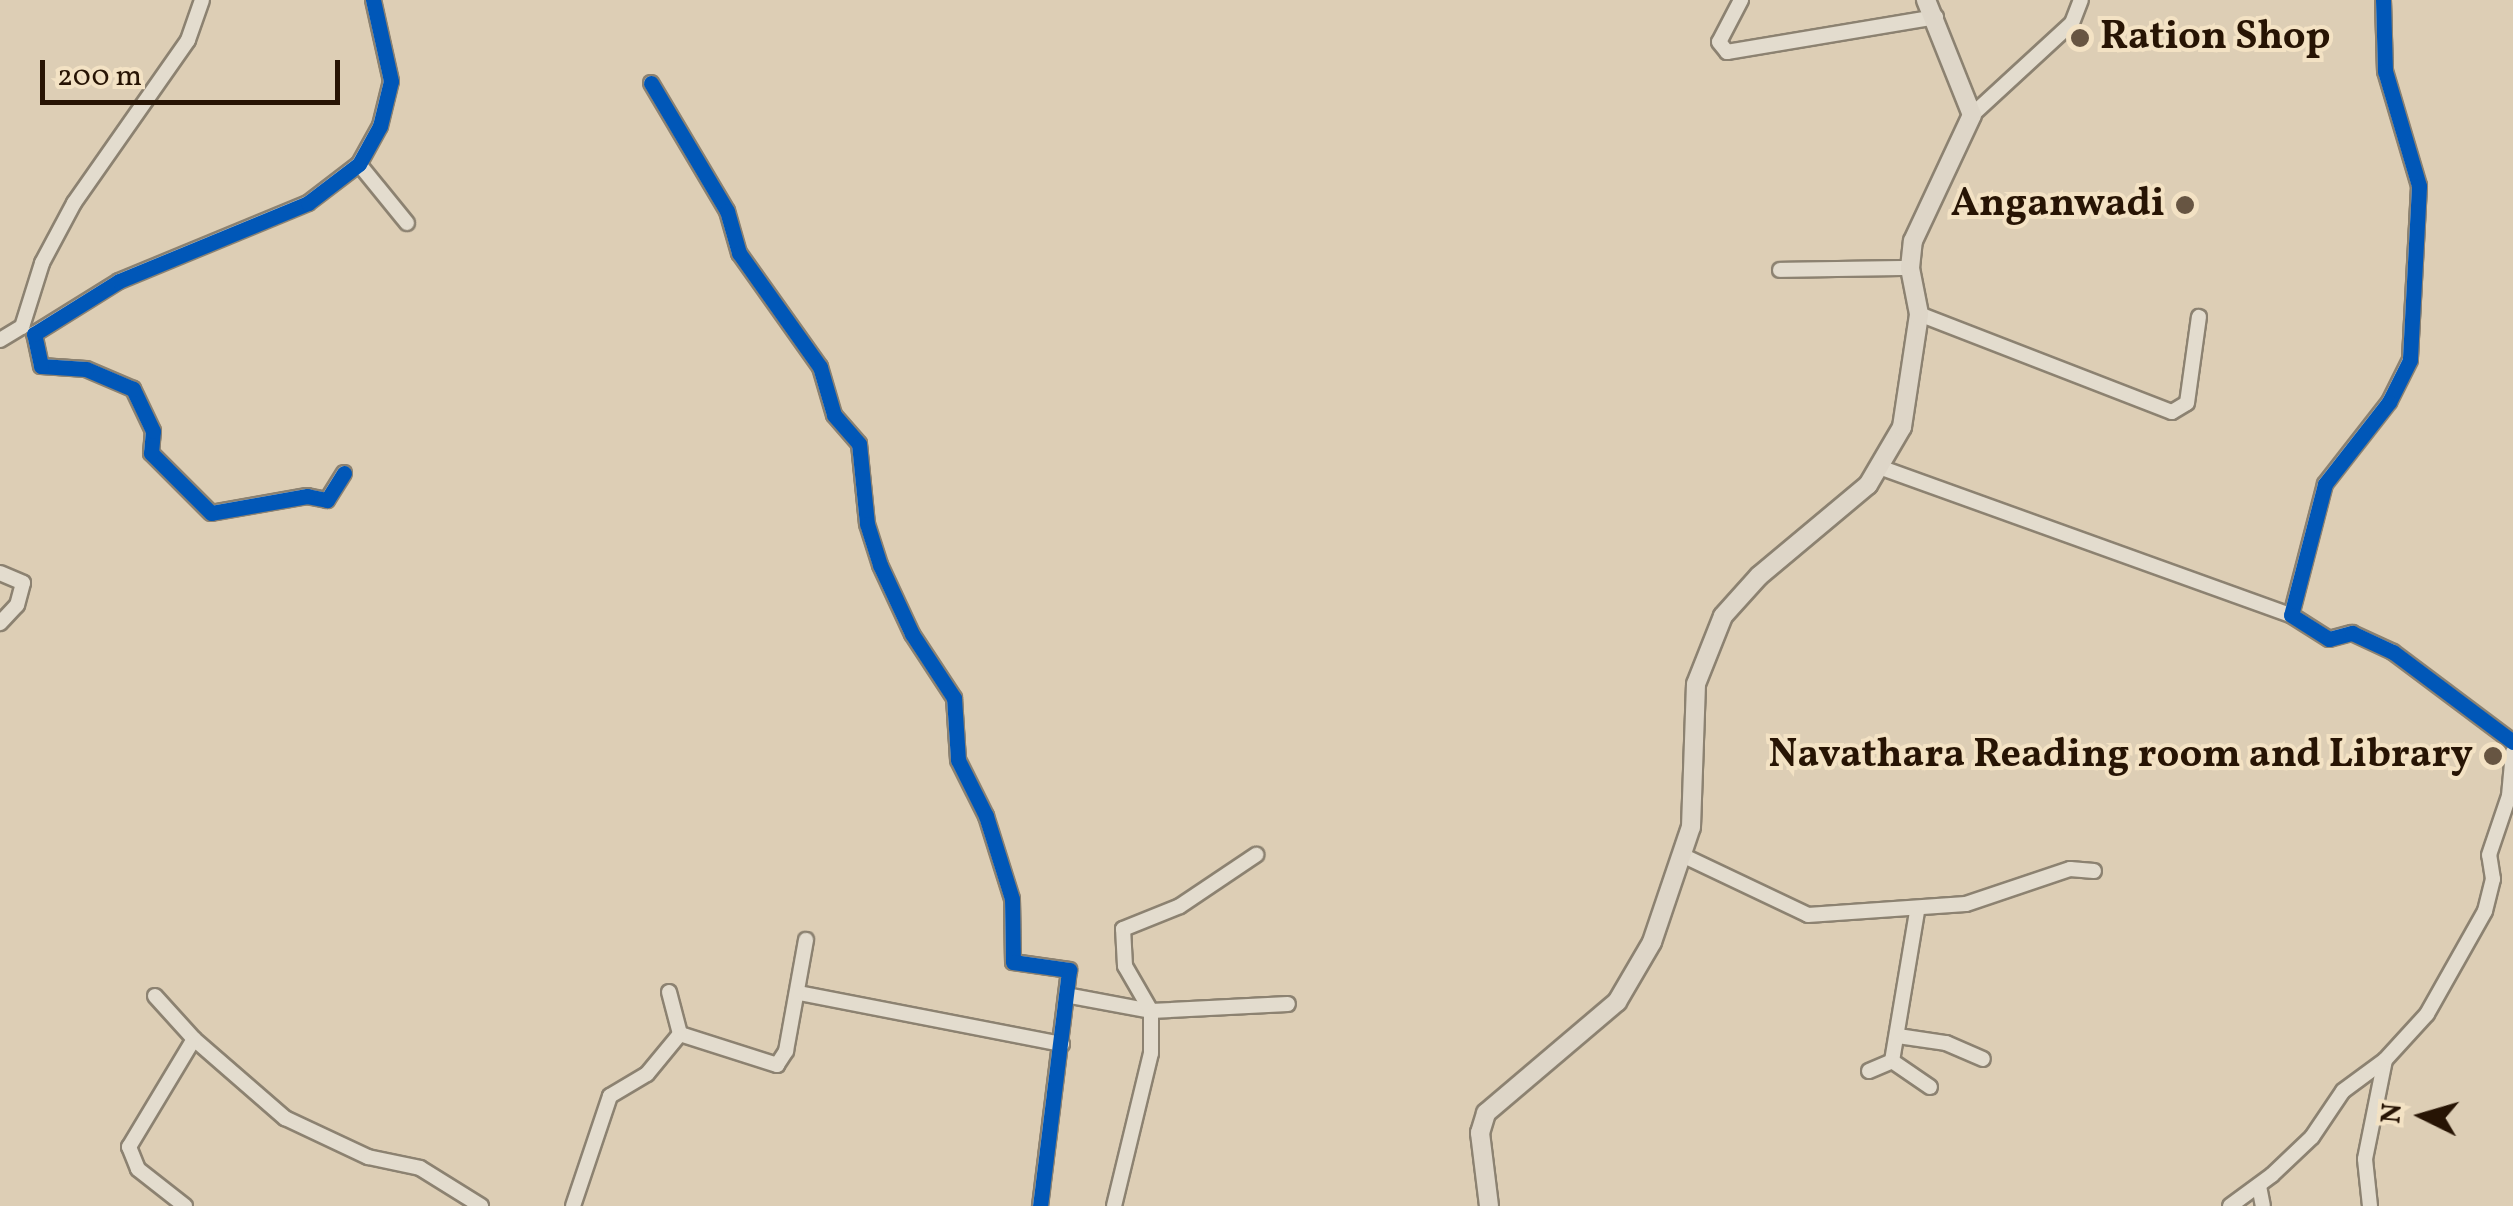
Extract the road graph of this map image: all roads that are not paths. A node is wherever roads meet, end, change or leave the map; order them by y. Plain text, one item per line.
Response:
1 (202, 0) edge
2 (372, 0) edge
3 (1741, 0) edge
4 (1926, 0) edge
5 (2081, 0) edge
6 (2383, 0) edge
7 (1936, 17) junction
8 (651, 83) dead end
9 (1972, 115) junction
10 (359, 164) junction
11 (407, 224) dead end
12 (1910, 268) junction
13 (1780, 270) dead end
14 (1919, 314) junction
15 (2200, 317) dead end
16 (28, 331) junction
17 (0, 340) edge
18 (1882, 468) junction
19 (344, 473) dead end
20 (0, 573) edge
21 (2291, 615) junction
22 (0, 623) edge
23 (2513, 742) edge
24 (2513, 752) edge
25 (1256, 855) dead end
26 (1684, 856) junction
27 (2094, 871) dead end
28 (1918, 911) junction
29 (806, 940) dead end
30 (669, 992) dead end
31 (799, 993) junction
32 (155, 996) dead end
33 (1071, 996) junction
34 (1288, 1004) dead end
35 (1151, 1011) junction
36 (680, 1034) junction
37 (1898, 1036) junction
38 (194, 1039) junction
39 (1062, 1044) junction
40 (1983, 1059) dead end
41 (2384, 1060) junction
42 (1892, 1061) junction
43 (1869, 1071) dead end
44 (1930, 1087) dead end
45 (2259, 1186) junction
46 (185, 1206) edge
47 (482, 1206) edge
48 (573, 1206) edge
49 (1040, 1206) edge
50 (1114, 1206) edge
51 (1489, 1206) edge
52 (2230, 1206) edge
53 (2264, 1206) edge
54 (2370, 1206) edge

1 - 16 street
2 - 10 street
3 - 7 street
4 - 7 main road
5 - 9 street
6 - 21 street
7 - 9 main road
8 - 33 street
9 - 12 main road
10 - 11 street
10 - 16 street
12 - 13 street
12 - 14 main road
14 - 15 street
14 - 18 main road
16 - 17 street
16 - 19 street
18 - 21 street
18 - 26 main road
20 - 22 street
21 - 23 street
24 - 41 street
25 - 35 street
26 - 28 street
26 - 51 main road
27 - 28 street
28 - 37 street
29 - 31 street
30 - 36 street
31 - 36 street
31 - 39 street
32 - 38 street
33 - 35 street
33 - 39 street
34 - 35 street
35 - 50 street
36 - 48 street
37 - 40 street
37 - 42 street
38 - 46 street
38 - 47 street
39 - 49 street
41 - 45 street
41 - 54 street
42 - 43 street
42 - 44 street
45 - 52 street
45 - 53 street

